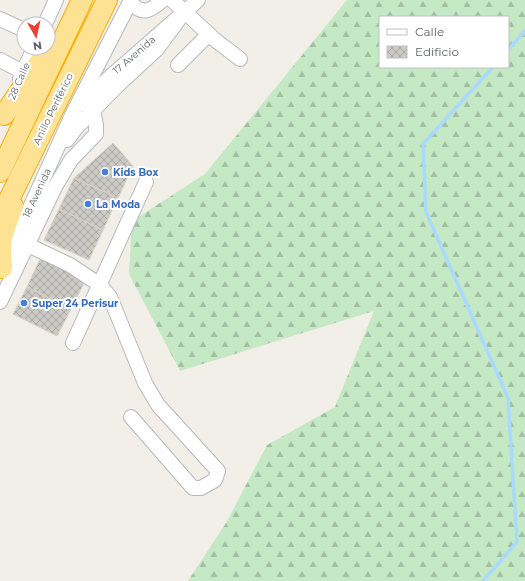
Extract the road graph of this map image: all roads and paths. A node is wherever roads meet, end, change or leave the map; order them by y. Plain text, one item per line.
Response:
1 (56, 0) edge
2 (82, 0) edge
3 (107, 0) edge
4 (163, 0) edge
5 (172, 0) edge
6 (198, 0) edge
7 (130, 1) edge
8 (185, 11) junction
9 (49, 16) edge
10 (0, 19) edge
11 (16, 26) edge
12 (209, 34) junction
13 (30, 56) edge
14 (240, 59) dead end
15 (0, 60) edge
16 (178, 65) dead end
17 (23, 72) junction
18 (93, 110) junction
19 (73, 113) junction
20 (2, 119) edge
21 (50, 163) junction
22 (0, 172) edge
23 (146, 182) dead end
24 (17, 183) junction
25 (0, 218) edge
26 (16, 237) junction
27 (28, 245) junction
28 (1, 270) edge
29 (100, 285) junction
30 (0, 302) edge
31 (73, 343) dead end
32 (131, 417) dead end

1 - 9 street
2 - 20 highway
2 - 22 highway, Anillo Periférico
3 - 24 highway, Anillo Periférico
4 - 7 street
5 - 8 street
6 - 8 street, 17 Avenida
7 - 19 street, Anillo Periférico
8 - 12 street
8 - 18 street
8 - 19 street, 17 Avenida
10 - 11 street
12 - 14 street
12 - 16 street
13 - 17 street, 28 Calle
15 - 17 street
17 - 20 street, 28 Calle
18 - 21 street
18 - 27 street
19 - 21 street, 18 Avenida
21 - 26 street, 18 Avenida
23 - 29 street
24 - 25 highway, Anillo Periférico
24 - 28 highway
26 - 27 street
26 - 28 street, 18 Avenida
27 - 29 street
27 - 30 street
29 - 31 street
29 - 32 street

